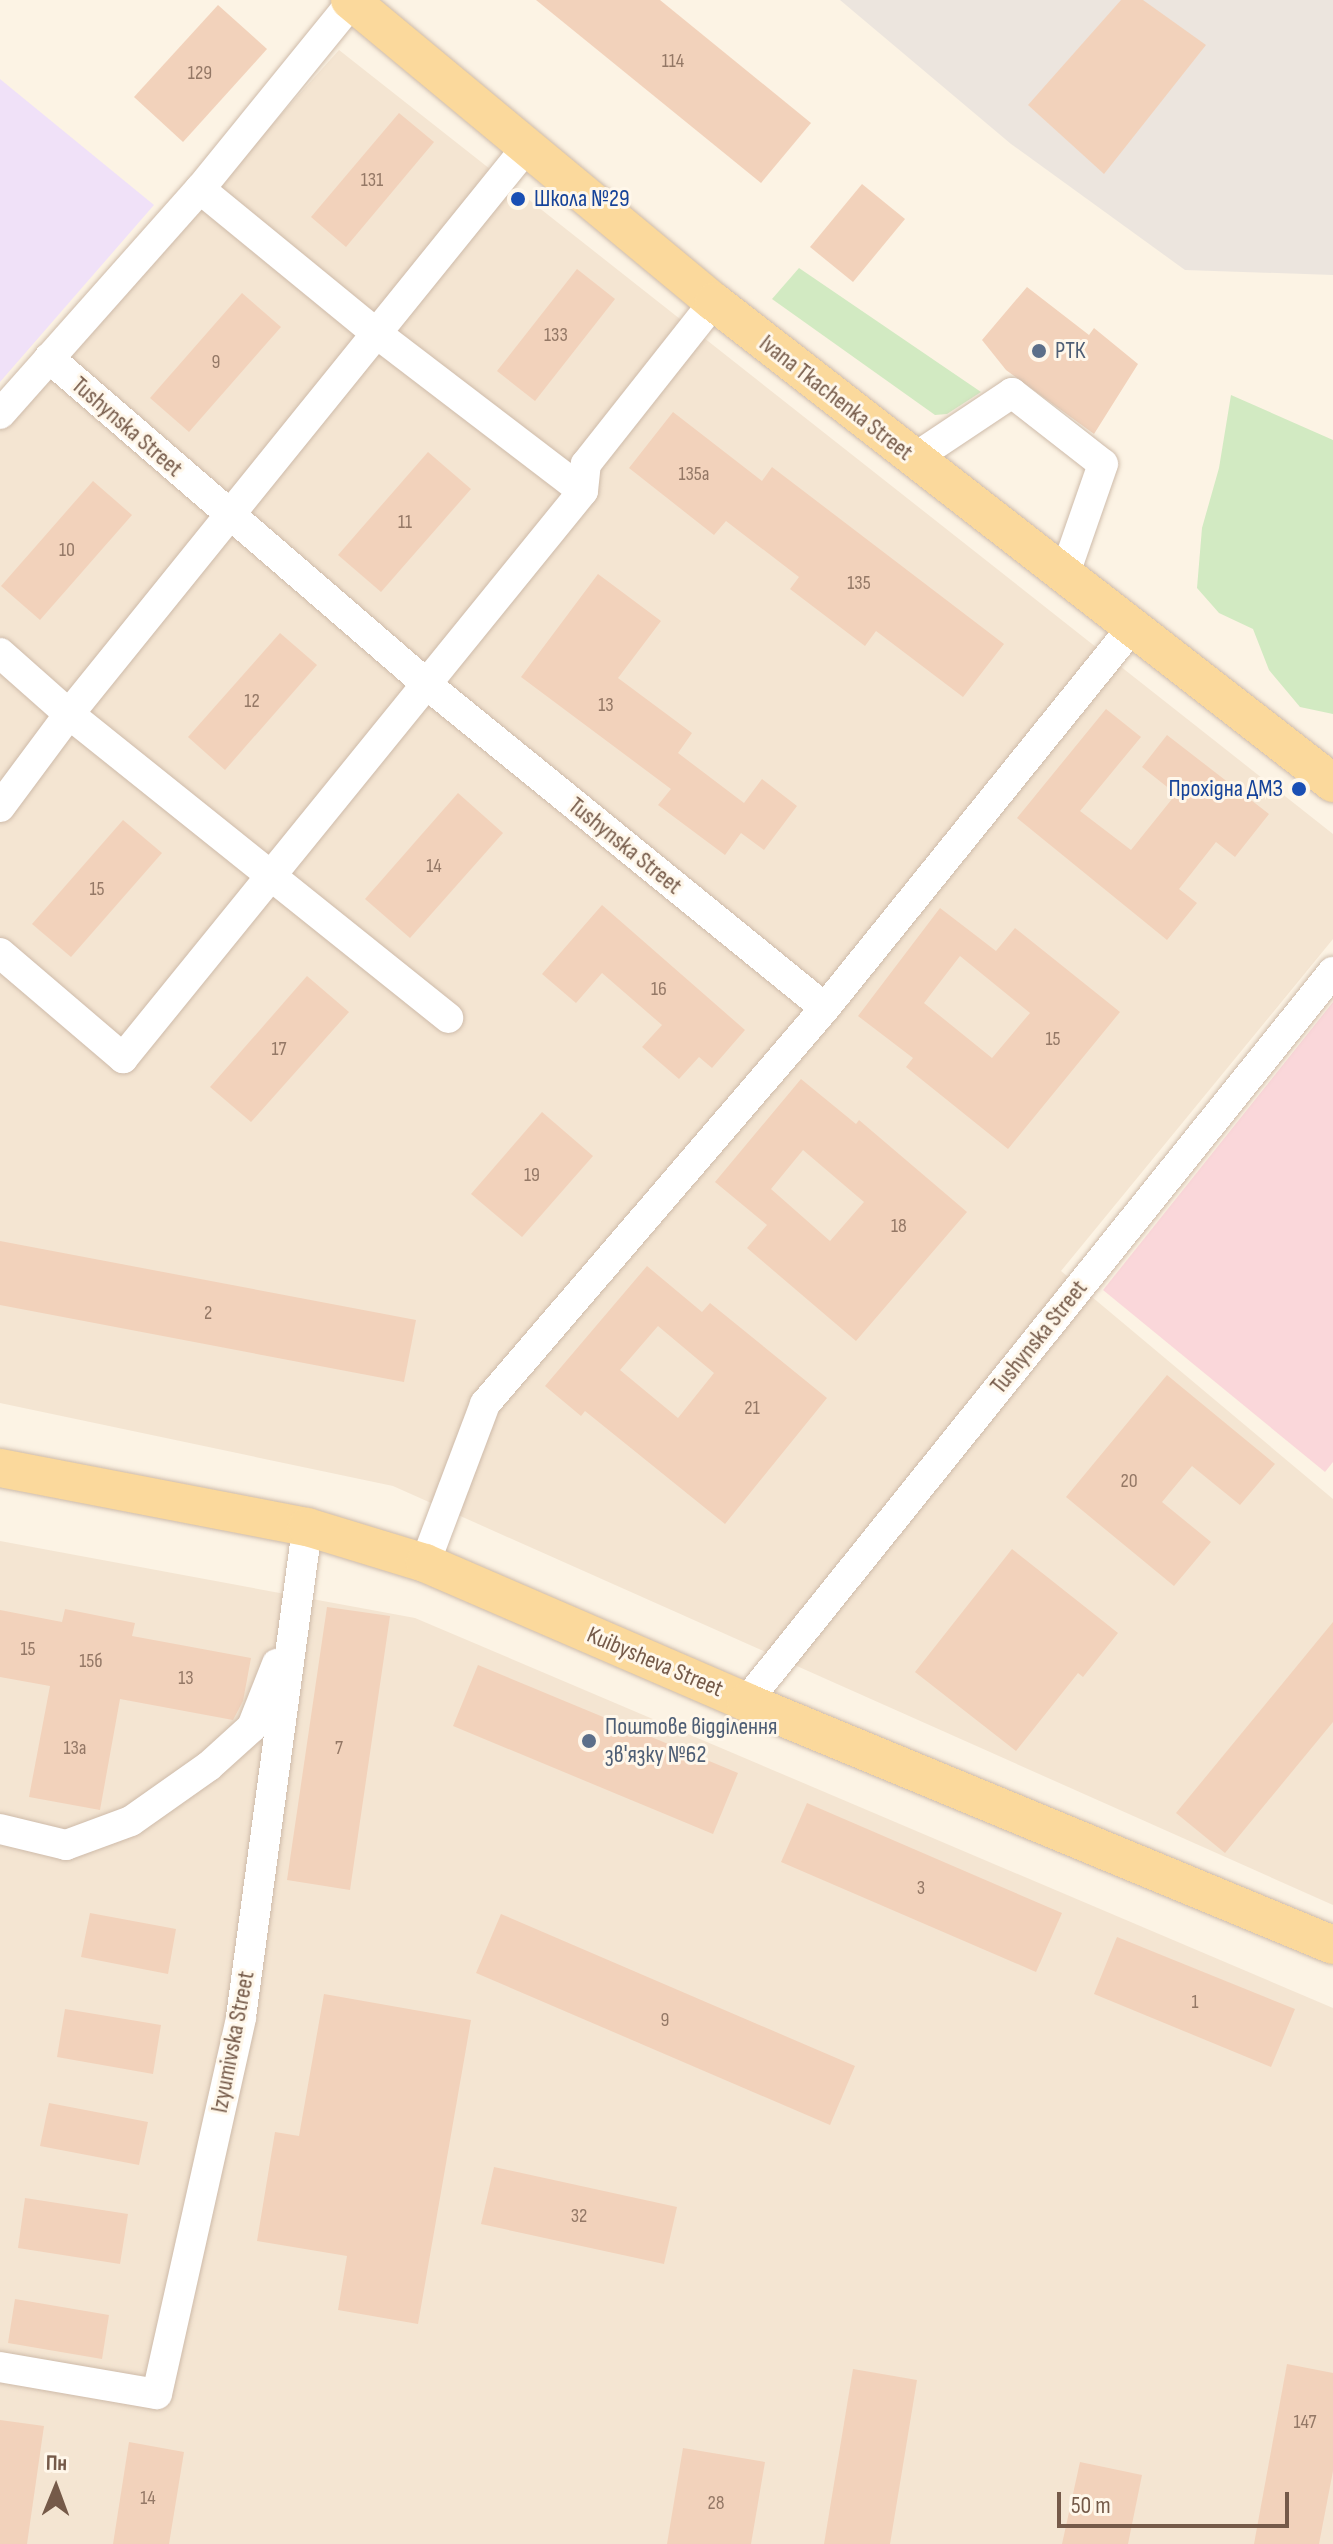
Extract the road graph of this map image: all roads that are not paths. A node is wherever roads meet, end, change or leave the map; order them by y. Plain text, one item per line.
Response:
1 (351, 1) edge
2 (526, 148) junction
3 (200, 189) junction
4 (714, 302) junction
5 (376, 333) junction
6 (49, 358) junction
7 (0, 414) edge
8 (913, 459) junction
9 (583, 491) junction
10 (228, 516) junction
11 (1065, 573) junction
12 (1133, 626) junction
13 (0, 653) edge
14 (425, 683) junction
15 (69, 714) junction
16 (1333, 783) edge
17 (0, 807) edge
18 (269, 875) junction
19 (0, 953) edge
20 (1333, 972) edge
21 (825, 1008) junction
22 (448, 1018) dead end
23 (0, 1468) edge
24 (307, 1527) junction
25 (425, 1563) junction
26 (294, 1623) junction
27 (746, 1702) junction
28 (0, 1829) edge
29 (1333, 1945) edge
30 (0, 2367) edge

1 - 2 main road, Ivana Tkachenka Street
1 - 3 street, Tushynska Street
2 - 4 main road, Ivana Tkachenka Street
2 - 5 street
3 - 5 street
3 - 6 street, Tushynska Street
4 - 8 main road, Ivana Tkachenka Street
4 - 9 street
5 - 9 street
5 - 10 street
6 - 7 street, Tushynska Street
6 - 10 street, Tushynska Street
8 - 11 main road, Ivana Tkachenka Street
8 - 11 street
9 - 14 street
10 - 14 street, Tushynska Street
10 - 15 street
11 - 12 main road, Ivana Tkachenka Street
12 - 16 main road, Ivana Tkachenka Street
12 - 21 street
13 - 15 street
14 - 18 street
14 - 21 street, Tushynska Street
15 - 17 street
15 - 18 street
18 - 19 street
18 - 22 street
20 - 27 street, Tushynska Street
21 - 25 street
23 - 24 main road, Kuibysheva Street
24 - 25 main road, Kuibysheva Street
24 - 26 street, Izyumivska Street
25 - 27 main road, Kuibysheva Street
26 - 28 street
26 - 30 street, Izyumivska Street
27 - 29 main road, Kuibysheva Street

